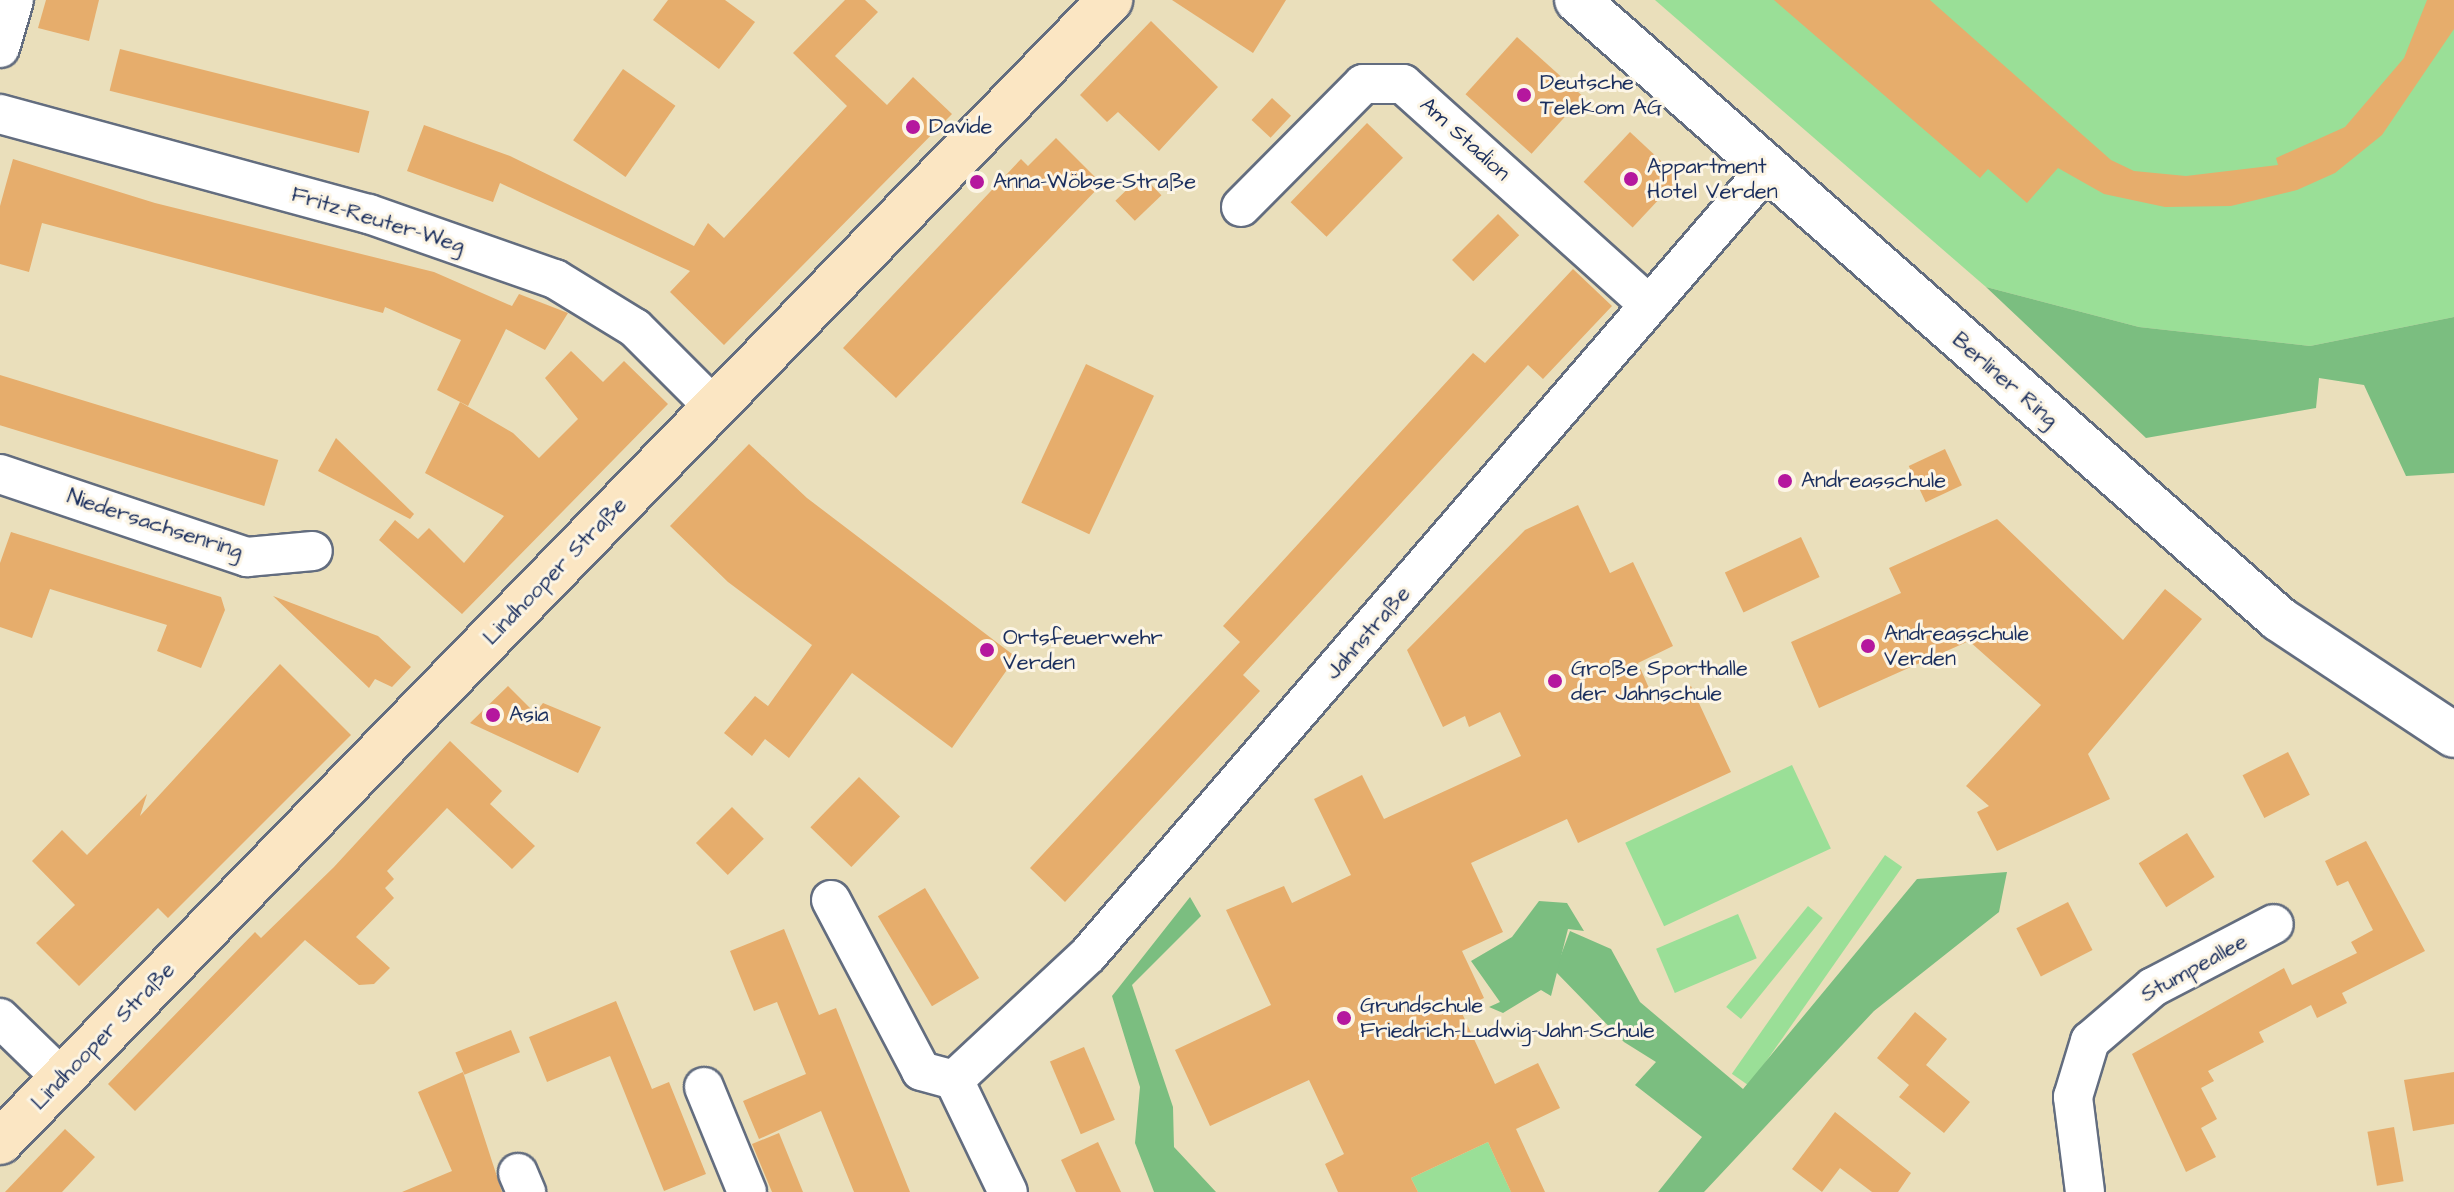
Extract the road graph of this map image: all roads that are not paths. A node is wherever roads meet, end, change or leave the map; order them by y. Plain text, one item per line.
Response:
1 (14, 0) edge
2 (1110, 0) edge
3 (1577, 0) edge
4 (0, 48) edge
5 (0, 114) edge
6 (1766, 170) junction
7 (1241, 207) dead end
8 (1649, 305) junction
9 (714, 407) junction
10 (0, 474) edge
11 (313, 551) dead end
12 (2454, 735) edge
13 (831, 900) dead end
14 (2274, 924) dead end
15 (0, 1018) edge
16 (62, 1078) junction
17 (954, 1080) junction
18 (704, 1087) dead end
19 (0, 1142) edge
20 (2083, 1191) edge
21 (747, 1192) edge
22 (1008, 1192) edge

1 - 4 street
2 - 9 main road, Lindhooper Straße
3 - 6 street, Berliner Ring
5 - 9 street, Fritz-Reuter-Weg
6 - 8 street, Jahnstraße
6 - 12 street, Berliner Ring
7 - 8 street, Am Stadion
8 - 17 street, Jahnstraße
9 - 16 main road, Lindhooper Straße
10 - 11 street, Niedersachsenring
13 - 17 street
14 - 20 street, Stumpeallee
15 - 16 street
16 - 19 main road, Lindhooper Straße
17 - 22 street
18 - 21 street

